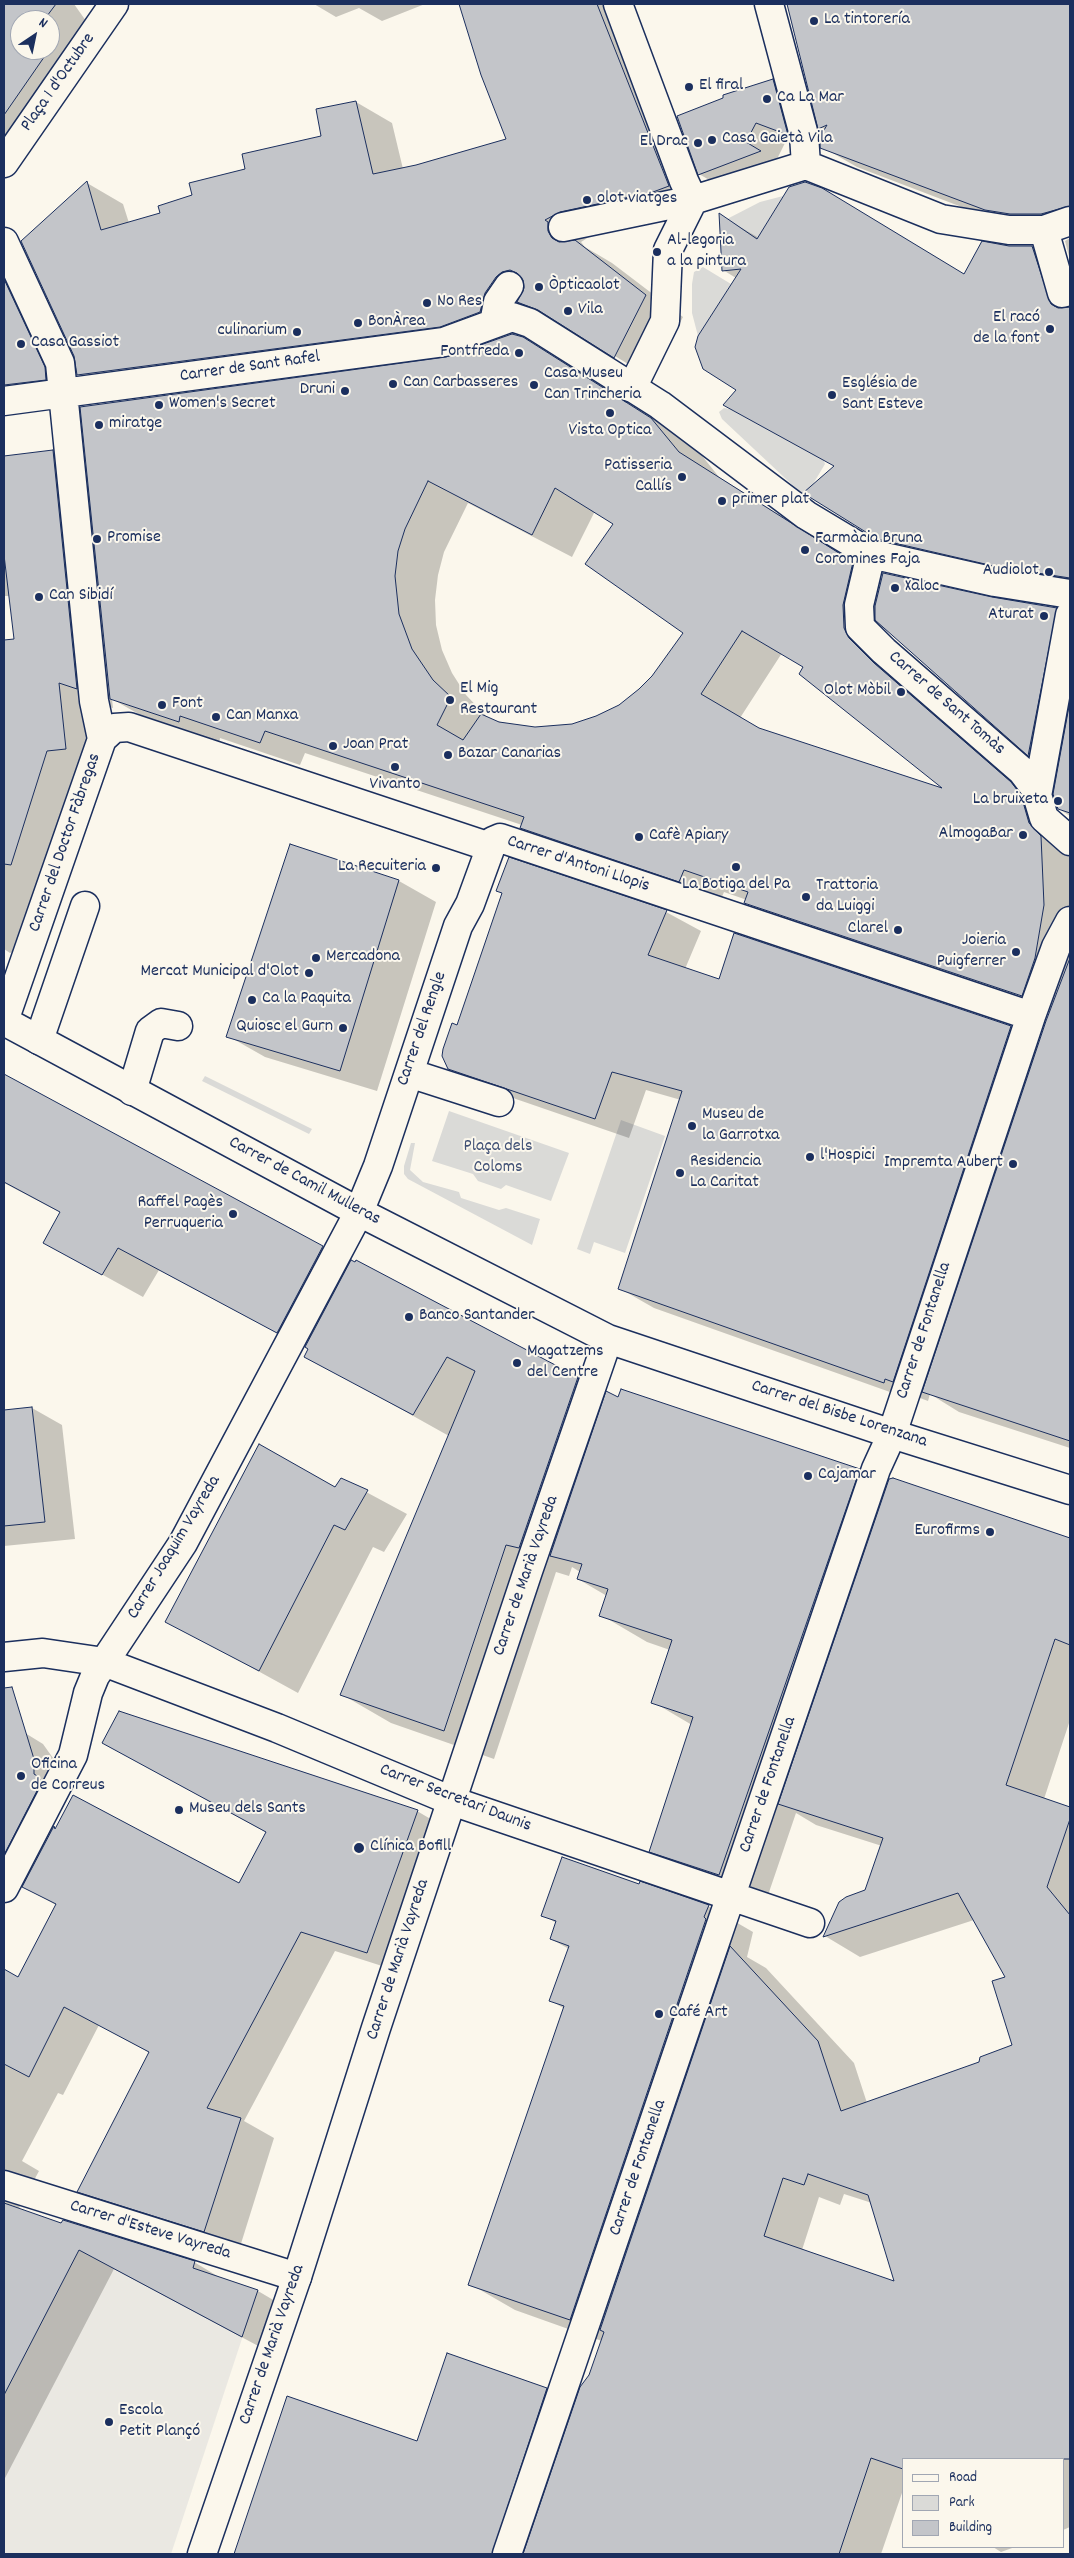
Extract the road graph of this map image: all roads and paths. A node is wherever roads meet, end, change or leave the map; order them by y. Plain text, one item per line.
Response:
1 (114, 4) edge
2 (618, 4) edge
3 (769, 4) edge
4 (4, 162) edge
5 (806, 165) junction
6 (693, 200) junction
7 (1057, 226) edge
8 (563, 227) dead end
9 (4, 242) edge
10 (509, 286) dead end
11 (1070, 291) edge
12 (494, 323) junction
13 (632, 388) junction
14 (64, 394) junction
15 (4, 401) edge
16 (871, 554) junction
17 (1070, 594) edge
18 (1070, 615) edge
19 (102, 739) junction
20 (1037, 796) junction
21 (1070, 840) edge
22 (490, 847) junction
23 (85, 906) dead end
24 (1070, 921) edge
25 (1035, 1005) junction
26 (4, 1021) edge
27 (178, 1026) dead end
28 (39, 1040) junction
29 (408, 1073) junction
30 (132, 1091) junction
31 (499, 1102) dead end
32 (359, 1212) junction
33 (608, 1338) junction
34 (892, 1434) junction
35 (1070, 1490) edge
36 (4, 1656) edge
37 (104, 1662) junction
38 (452, 1801) junction
39 (4, 1888) edge
40 (731, 1895) junction
41 (810, 1923) dead end
42 (4, 2185) edge
43 (297, 2277) junction
44 (202, 2554) edge
45 (508, 2554) edge

1 - 4 street, Plaça 1 d'Octubre
2 - 6 street
3 - 5 street
5 - 6 street
5 - 7 street
6 - 8 street
6 - 13 street
7 - 11 street
9 - 14 street, Carrer del Doctor Fàbregas
10 - 12 street
12 - 13 street, Carrer de Sant Rafel
12 - 14 street, Carrer de Sant Rafel
13 - 16 street, Carrer de Sant Rafel
14 - 15 street, Carrer de Sant Rafel
14 - 19 street, Carrer del Doctor Fàbregas
16 - 17 street, Carrer de Sant Rafel
16 - 20 street, Carrer de Sant Tomàs
18 - 20 street
19 - 22 street, Carrer d'Antoni Llopis
19 - 26 street, Carrer del Doctor Fàbregas
20 - 21 street, Carrer de Sant Tomàs
22 - 25 street, Carrer d'Antoni Llopis
22 - 29 street, Carrer del Rengle
23 - 28 street
24 - 25 street, Carrer de Fontanella
25 - 34 street, Carrer de Fontanella
26 - 28 street, Carrer de Camil Mulleras
27 - 30 street
28 - 30 street, Carrer de Camil Mulleras
29 - 31 street
29 - 32 street, Carrer del Rengle
30 - 32 street, Carrer de Camil Mulleras
32 - 33 street, Carrer de Camil Mulleras
32 - 37 street, Carrer Joaquim Vayreda
33 - 34 street, Carrer del Bisbe Lorenzana
33 - 38 street, Carrer de Marià Vayreda
34 - 35 street, Carrer del Bisbe Lorenzana
34 - 40 street, Carrer de Fontanella
36 - 37 street, Carrer Secretari Daunis
37 - 38 street, Carrer Secretari Daunis
37 - 39 street, Carrer Joaquim Vayreda
38 - 40 street, Carrer Secretari Daunis
38 - 43 street, Carrer de Marià Vayreda
40 - 41 street, Carrer Secretari Daunis
40 - 45 street, Carrer de Fontanella
42 - 43 street, Carrer d'Esteve Vayreda
43 - 44 street, Carrer de Marià Vayreda

